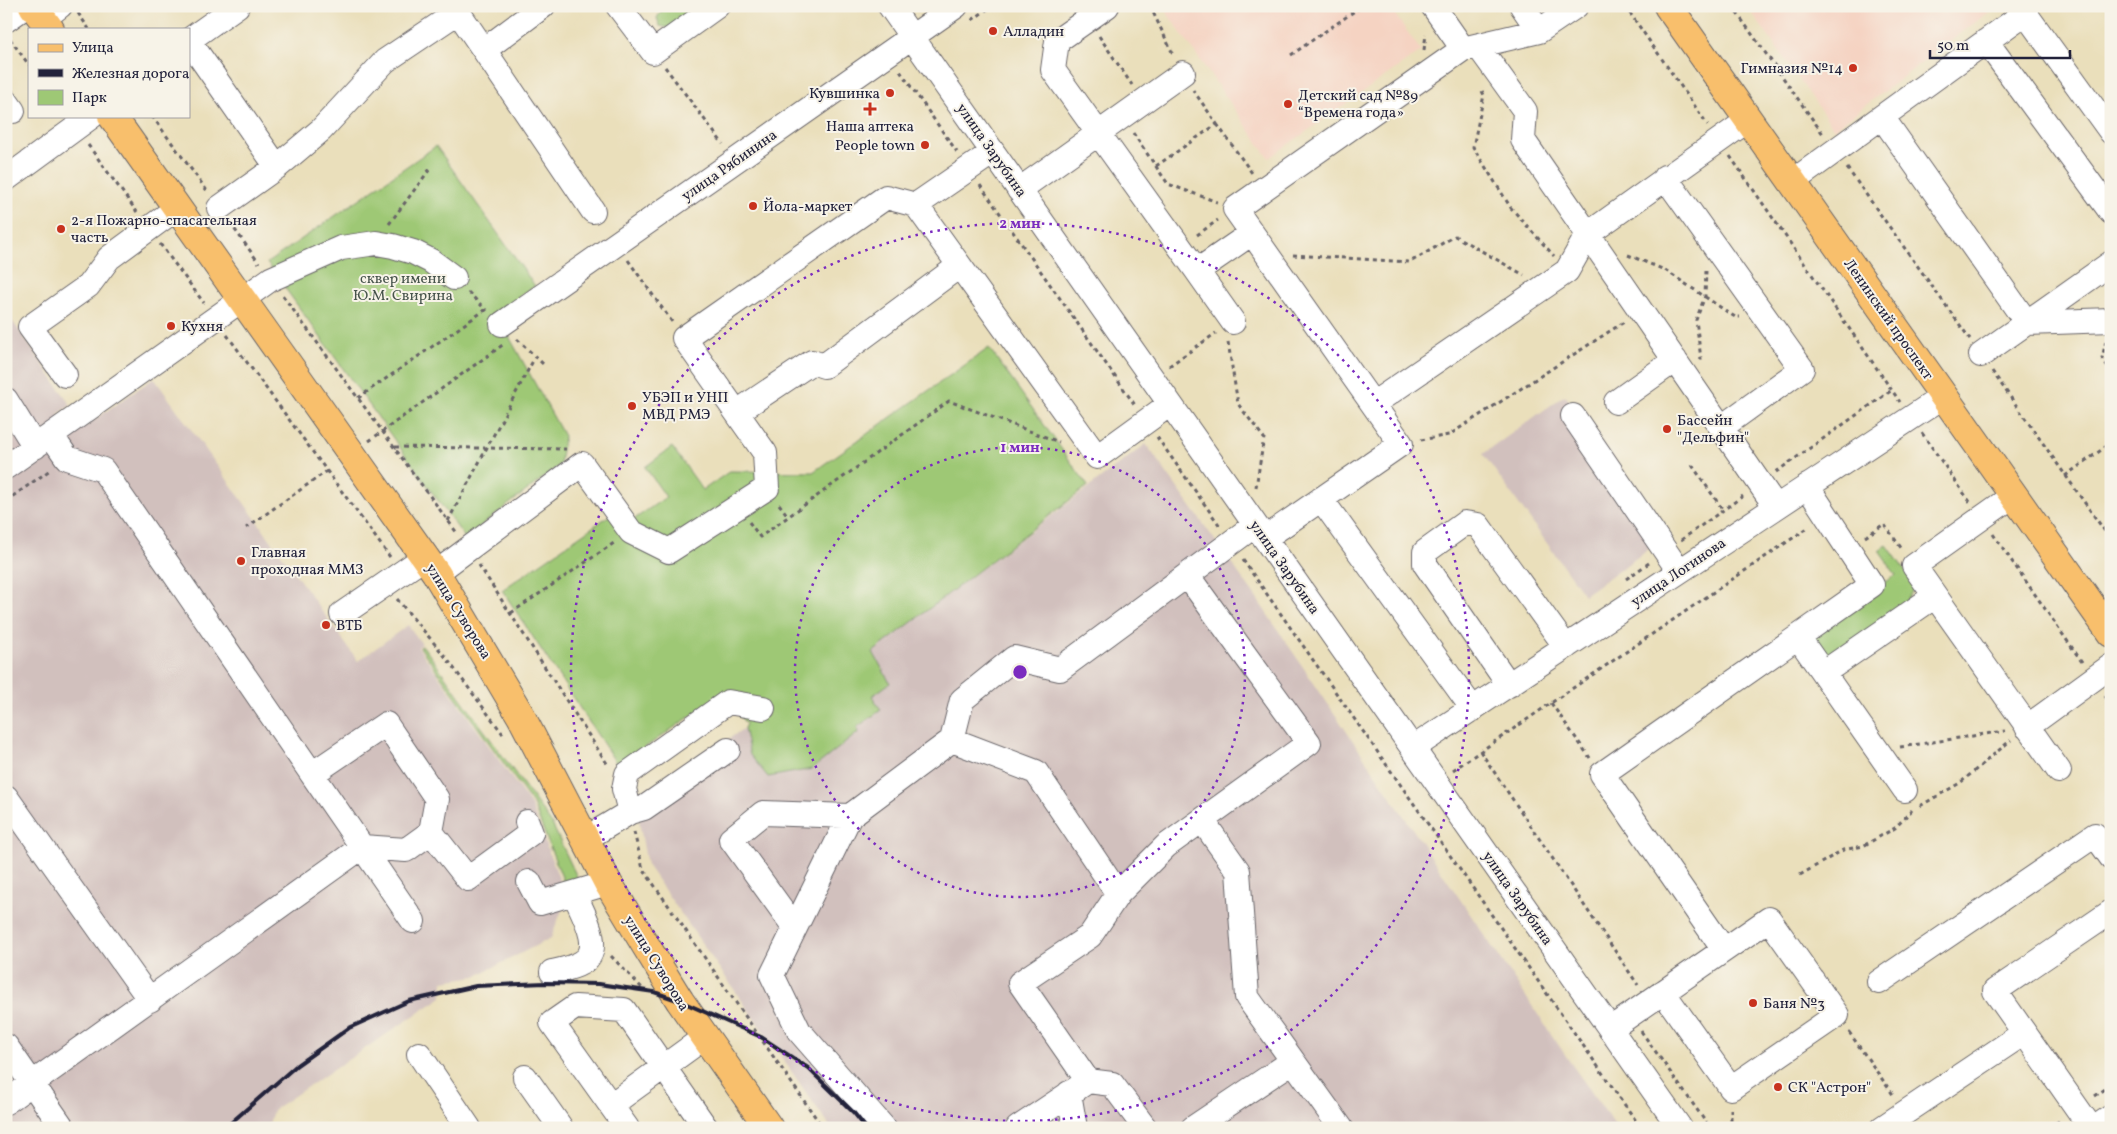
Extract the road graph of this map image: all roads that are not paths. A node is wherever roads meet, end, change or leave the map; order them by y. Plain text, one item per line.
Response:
1 (237, 6) edge
2 (543, 6) edge
3 (618, 6) edge
4 (717, 6) edge
5 (890, 6) edge
6 (956, 6) edge
7 (1107, 6) edge
8 (1522, 6) edge
9 (1576, 6) edge
10 (1668, 6) edge
11 (456, 9) edge
12 (42, 13) edge
13 (1430, 15) edge
14 (6, 20) edge
15 (1540, 32) junction
16 (912, 37) junction
17 (190, 39) edge
18 (190, 41) edge
19 (1986, 42) junction
20 (1471, 47) junction
21 (484, 50) junction
22 (1183, 74) road end
23 (1882, 117) junction
24 (113, 118) edge
25 (1748, 120) junction
26 (84, 122) edge
27 (2111, 132) edge
28 (1098, 134) junction
29 (993, 152) junction
30 (278, 167) junction
31 (1666, 177) junction
32 (6, 179) edge
33 (1792, 182) junction
34 (1020, 190) junction
35 (916, 205) junction
36 (177, 208) junction
37 (219, 208) road end
38 (593, 211) dead end
39 (2111, 212) edge
40 (1252, 233) junction
41 (1588, 234) junction
42 (2111, 263) edge
43 (958, 266) junction
44 (1197, 271) junction
45 (454, 278) dead end
46 (243, 300) junction
47 (2110, 321) edge
48 (1233, 322) road end
49 (2027, 323) junction
50 (498, 325) road end
51 (1981, 356) road end
52 (1679, 367) junction
53 (65, 375) dead end
54 (1944, 396) junction
55 (6, 400) edge
56 (1616, 402) dead end
57 (1170, 404) junction
58 (1373, 404) junction
59 (737, 412) junction
60 (1573, 416) dead end
61 (1722, 428) junction
62 (43, 441) junction
63 (6, 467) edge
64 (1807, 486) junction
65 (2014, 495) junction
66 (1321, 499) junction
67 (1776, 507) junction
68 (1260, 532) junction
69 (431, 565) junction
70 (1680, 571) junction
71 (1187, 575) junction
72 (1935, 596) junction
73 (342, 614) dead end
74 (2111, 632) edge
75 (1798, 637) junction
76 (1566, 647) junction
77 (2102, 672) edge
78 (1823, 673) junction
79 (1510, 684) junction
80 (763, 708) dead end
81 (1472, 709) junction
82 (2028, 727) junction
83 (952, 740) junction
84 (1413, 748) junction
85 (728, 750) dead end
86 (2058, 771) dead end
87 (312, 774) junction
88 (1905, 790) dead end
89 (6, 797) edge
90 (630, 812) junction
91 (850, 816) junction
92 (1202, 820) junction
93 (527, 822) dead end
94 (431, 832) junction
95 (586, 839) junction
96 (362, 847) junction
97 (2111, 857) edge
98 (529, 882) dead end
99 (608, 883) junction
100 (574, 894) junction
101 (1118, 894) junction
102 (2111, 912) edge
103 (413, 921) dead end
104 (795, 928) junction
105 (1724, 950) junction
106 (1687, 962) dead end
107 (552, 972) dead end
108 (1879, 982) dead end
109 (1652, 991) junction
110 (150, 1000) junction
111 (1606, 1023) junction
112 (2024, 1033) junction
113 (705, 1037) junction
114 (6, 1046) edge
115 (420, 1054) dead end
116 (1293, 1061) junction
117 (664, 1067) junction
118 (525, 1077) dead end
119 (32, 1084) junction
120 (1078, 1087) junction
121 (6, 1102) edge
122 (610, 1105) junction
123 (2111, 1117) edge
124 (555, 1126) edge
125 (63, 1128) edge
126 (469, 1128) edge
127 (627, 1128) edge
128 (706, 1128) edge
129 (769, 1128) edge
130 (884, 1128) edge
131 (1018, 1128) edge
132 (1075, 1128) edge
133 (1145, 1128) edge
134 (1194, 1128) edge
135 (1341, 1128) edge
136 (1680, 1128) edge
137 (1882, 1128) edge
138 (2091, 1128) edge
139 (2095, 1128) edge

1 - 17 street
2 - 21 street
3 - 4 street
5 - 16 street, улица Зарубина
6 - 16 street, улица Рябинина
7 - 28 street
8 - 15 street
9 - 15 street
10 - 25 main road, Ленинский проспект
11 - 21 street
11 - 30 street
12 - 14 street
13 - 20 street
15 - 20 street
16 - 29 street, улица Зарубина
16 - 50 street, улица Рябинина
18 - 30 street
19 - 23 street
19 - 27 street
19 - 39 street
20 - 40 street
20 - 41 street
21 - 38 street
22 - 28 street
23 - 33 street
23 - 49 street
24 - 36 main road, улица Суворова
25 - 31 street
25 - 33 main road, Ленинский проспект
26 - 32 street
28 - 34 street
28 - 44 street
29 - 34 street, улица Зарубина
29 - 35 street
30 - 37 street
31 - 41 street
31 - 61 street
33 - 54 main road, Ленинский проспект
34 - 57 street, улица Зарубина
35 - 43 street
35 - 59 street
36 - 46 main road, улица Суворова
36 - 53 street
40 - 44 street
40 - 58 street
41 - 52 street
41 - 58 street
42 - 49 street
43 - 57 street
43 - 59 street
44 - 48 street
45 - 46 street
46 - 62 street
46 - 69 main road, улица Суворова
47 - 49 street
49 - 51 street
52 - 56 street
52 - 61 street
54 - 64 street, улица Логинова
54 - 65 main road, Ленинский проспект
55 - 62 street
57 - 68 street, улица Зарубина
58 - 66 street
59 - 69 street
60 - 70 street
61 - 67 street
62 - 63 street
62 - 87 street
64 - 67 street, улица Логинова
64 - 75 street
65 - 72 street
65 - 74 main road, Ленинский проспект
66 - 68 street
66 - 81 street
67 - 70 street, улица Логинова
68 - 71 street
68 - 84 street, улица Зарубина
69 - 73 street
69 - 95 main road, улица Суворова
70 - 76 street, улица Логинова
71 - 83 street
71 - 92 street
72 - 78 street
72 - 82 street
75 - 78 street
75 - 105 street
76 - 79 street, улица Логинова
76 - 79 street
77 - 82 street
78 - 88 street
79 - 81 street, улица Логинова
80 - 90 street
81 - 84 street, улица Логинова
82 - 86 street
83 - 91 street
83 - 101 street
84 - 111 street, улица Зарубина
85 - 90 street
87 - 94 street
87 - 96 street
89 - 110 street
90 - 95 street
91 - 104 street
91 - 104 street
92 - 101 street
92 - 116 street
93 - 94 street
94 - 96 street
95 - 99 main road, улица Суворова
96 - 103 street
96 - 110 street
97 - 108 street
98 - 100 street
99 - 100 street
99 - 113 main road, улица Суворова
100 - 107 street
101 - 120 street
102 - 112 street
104 - 130 street
105 - 109 street
105 - 109 street
106 - 109 street
109 - 111 street
109 - 111 street
110 - 119 street
111 - 136 street, улица Зарубина
112 - 137 street
112 - 138 street
113 - 117 street
113 - 129 main road, улица Суворова
114 - 119 street
115 - 126 street
116 - 134 street
116 - 135 street
117 - 122 street
117 - 122 street
117 - 128 street
118 - 124 street
119 - 121 street
119 - 125 street
120 - 131 street
120 - 132 street
120 - 133 street
122 - 127 street
123 - 139 street

